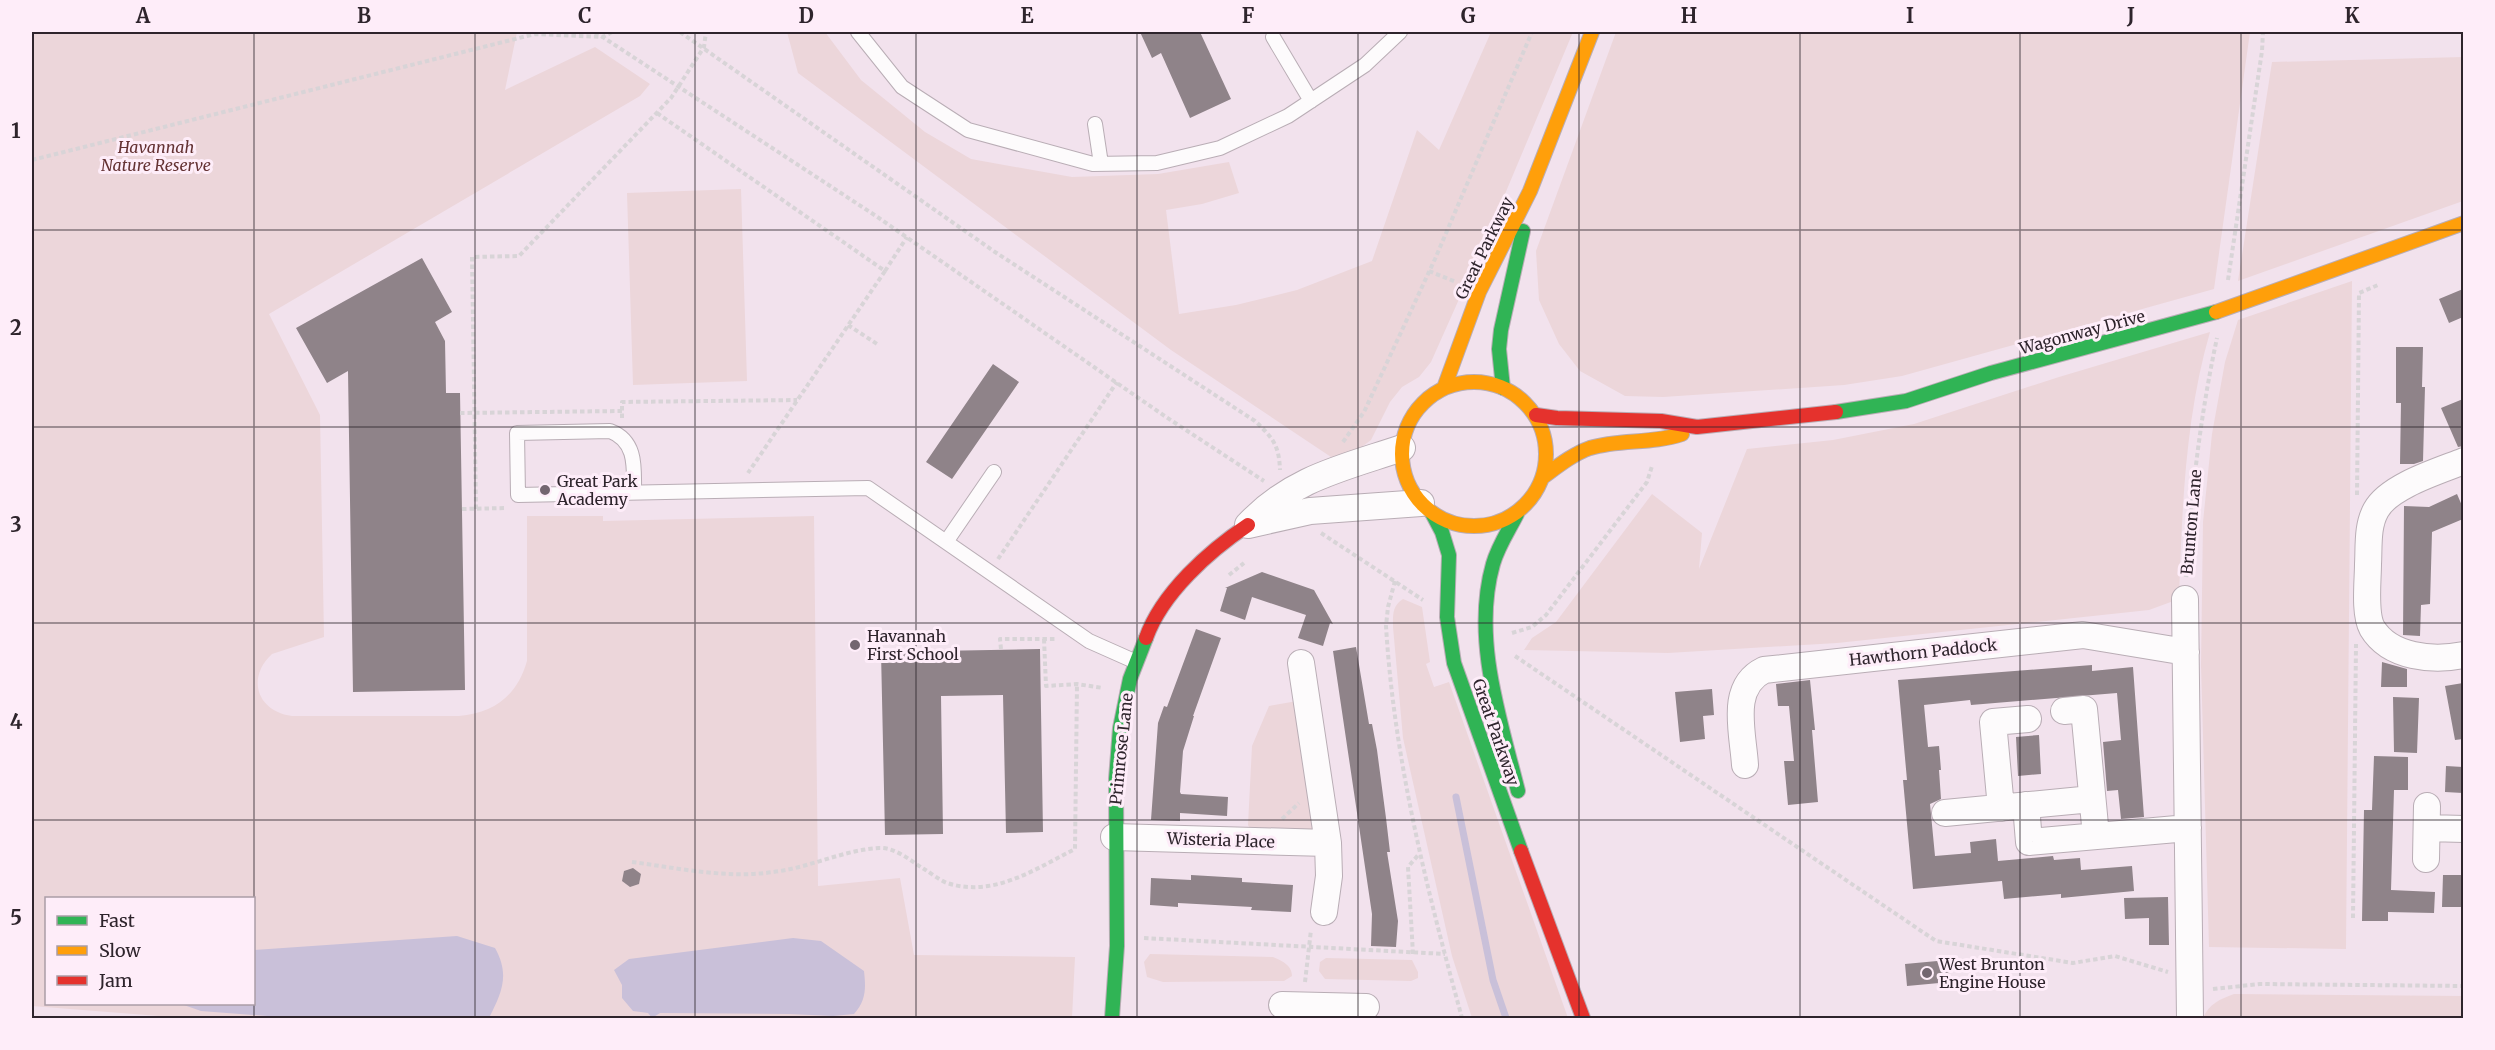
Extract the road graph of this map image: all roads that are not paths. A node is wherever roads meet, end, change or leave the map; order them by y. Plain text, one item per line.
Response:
1 (1400, 32) edge
2 (1592, 32) edge
3 (863, 33) edge
4 (1273, 37) dead end
5 (1311, 101) junction
6 (1095, 124) dead end
7 (1101, 164) junction
8 (1530, 191) junction
9 (2463, 223) edge
10 (1444, 388) junction
11 (1503, 388) junction
12 (1536, 415) junction
13 (1697, 427) junction
14 (1402, 448) junction
15 (2463, 461) edge
16 (994, 472) dead end
17 (1543, 477) junction
18 (634, 492) junction
19 (1426, 508) junction
20 (1516, 514) junction
21 (1248, 525) junction
22 (946, 542) junction
23 (2185, 599) road end
24 (2186, 652) junction
25 (2463, 655) edge
26 (1134, 661) junction
27 (1301, 663) dead end
28 (2064, 711) dead end
29 (2028, 719) dead end
30 (1745, 765) dead end
31 (2092, 799) junction
32 (2026, 805) junction
33 (2001, 808) junction
34 (1945, 813) dead end
35 (2188, 828) junction
36 (2463, 829) edge
37 (2096, 836) junction
38 (1114, 837) junction
39 (1328, 843) junction
40 (2426, 859) dead end
41 (1324, 912) road end
42 (1560, 957) junction
43 (1366, 1007) dead end
44 (1306, 1009) edge
45 (1112, 1018) edge
46 (1583, 1018) edge
47 (2190, 1018) edge

1 - 5 lane
2 - 8 street, Great Parkway
3 - 7 lane
4 - 5 lane
5 - 7 lane
6 - 7 lane
8 - 10 street, Great Parkway
8 - 11 street, Great Parkway
9 - 13 street, Wagonway Drive
10 - 11 street, Great Parkway
10 - 14 street, Great Parkway
11 - 12 street, Great Parkway
12 - 13 street, Wagonway Drive
12 - 17 street, Great Parkway
13 - 17 street, Wagonway Drive
14 - 19 street, Great Parkway
14 - 21 street, Primrose Lane
15 - 25 street
16 - 22 lane
17 - 20 street, Great Parkway
18 - 18 lane
18 - 22 lane
19 - 20 street
19 - 21 street, Primrose Lane
19 - 42 street, Great Parkway
20 - 42 street, Great Parkway
21 - 26 street, Primrose Lane
22 - 26 lane
23 - 24 street, Brunton Lane
24 - 30 street, Hawthorn Paddock
24 - 35 street, Brunton Lane
26 - 38 street, Primrose Lane
27 - 39 street
28 - 31 street
29 - 33 street
31 - 32 street
31 - 37 street
32 - 33 street
32 - 37 street
33 - 34 street
35 - 37 street
35 - 47 street, Brunton Lane
36 - 40 street
38 - 39 street, Wisteria Place
38 - 45 street, Primrose Lane
39 - 41 street
42 - 46 street, Great Parkway
43 - 44 street

